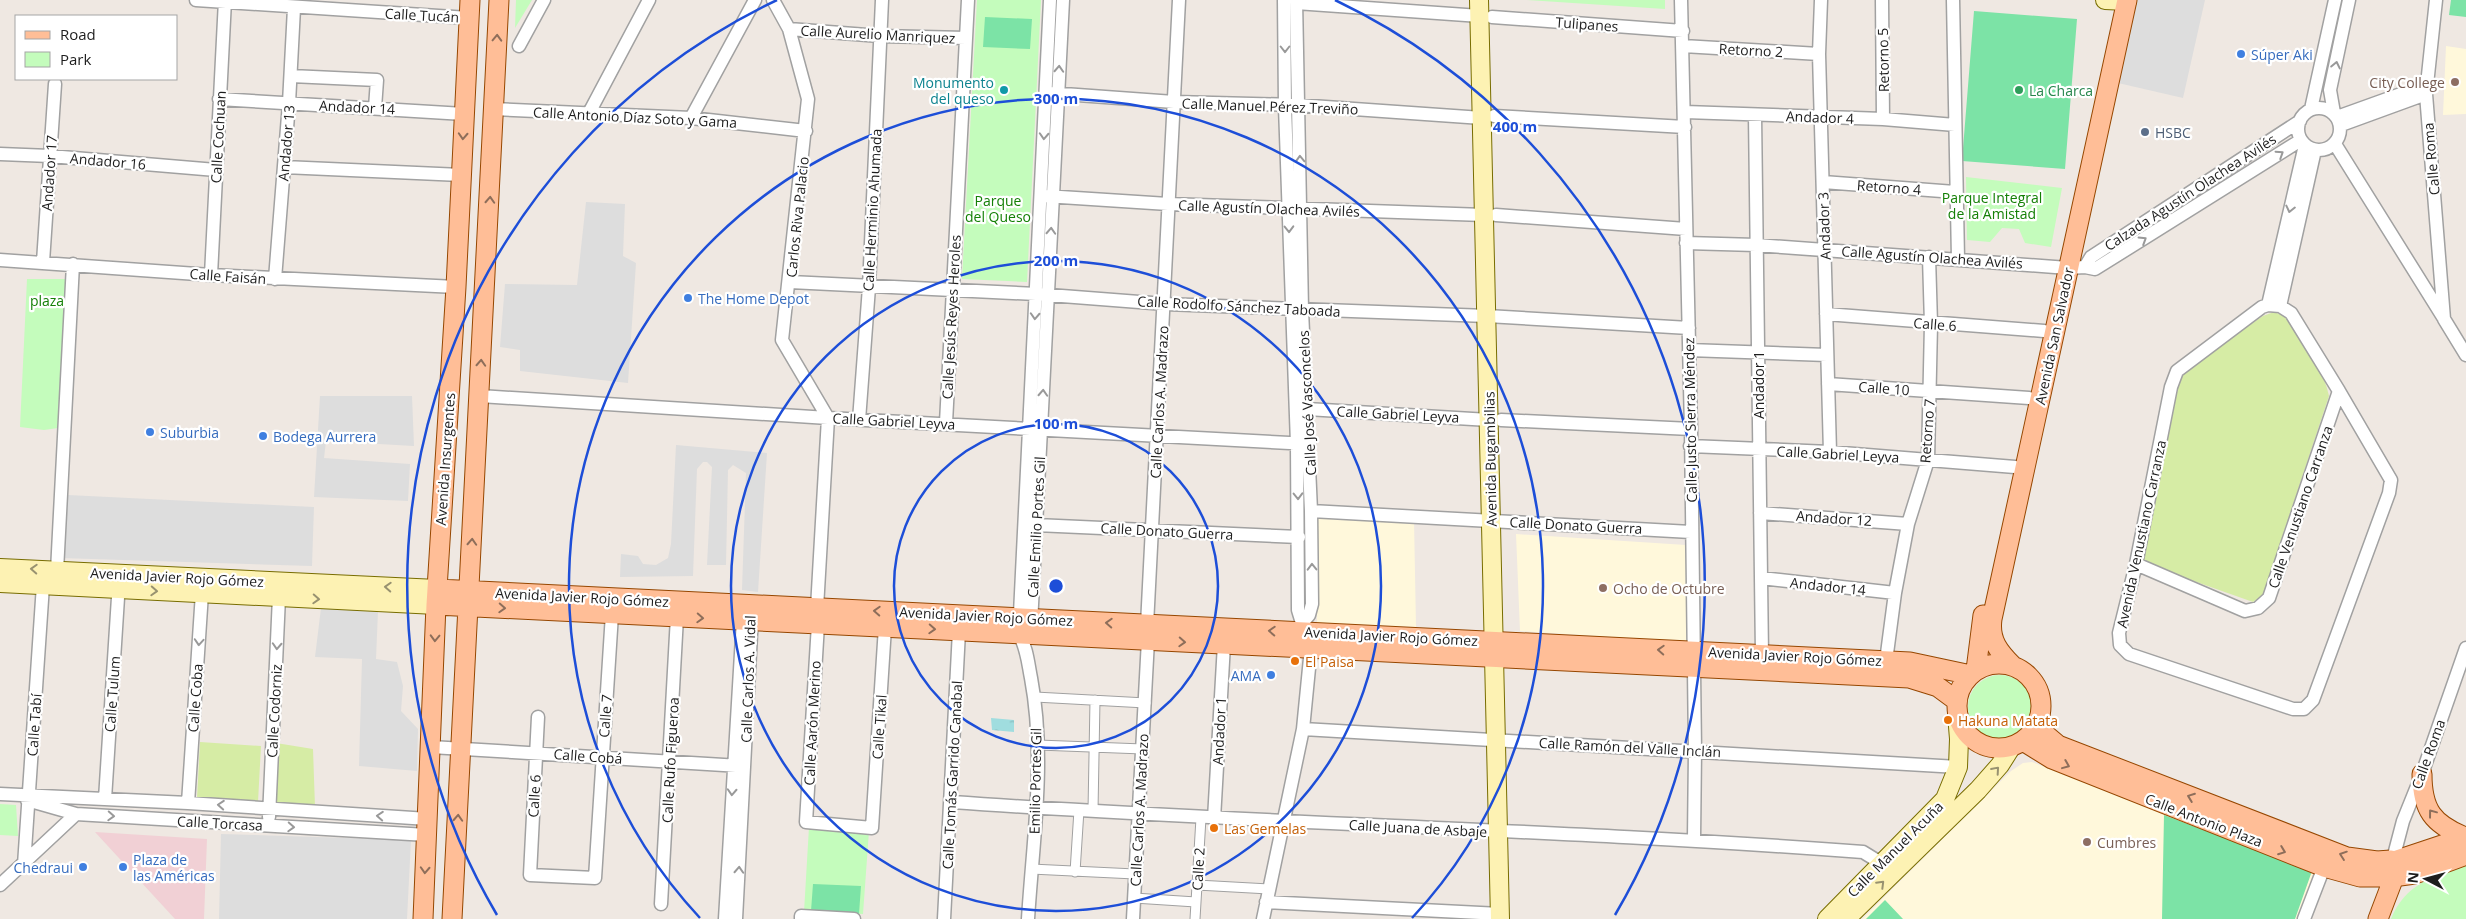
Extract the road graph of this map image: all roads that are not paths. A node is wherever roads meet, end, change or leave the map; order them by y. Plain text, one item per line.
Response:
1 (196, 0) edge
2 (499, 0) edge
3 (544, 0) edge
4 (649, 0) edge
5 (755, 0) edge
6 (773, 0) edge
7 (882, 0) edge
8 (968, 0) edge
9 (1050, 0) edge
10 (1063, 0) edge
11 (1179, 0) edge
12 (1681, 0) edge
13 (1821, 0) edge
14 (1882, 0) edge
15 (1953, 0) edge
16 (2105, 0) edge
17 (2121, 0) edge
18 (2335, 0) edge
19 (2349, 0) edge
20 (2436, 0) edge
21 (225, 1) edge
22 (1292, 1) edge
23 (294, 8) junction
24 (1486, 8) edge
25 (469, 9) edge
26 (789, 29) junction
27 (1682, 31) junction
28 (880, 36) junction
29 (966, 38) junction
30 (519, 46) dead end
31 (1683, 46) junction
32 (1818, 54) junction
33 (291, 76) junction
34 (55, 84) dead end
35 (465, 88) junction
36 (495, 90) junction
37 (2426, 90) junction
38 (1052, 93) junction
39 (219, 99) junction
40 (1174, 102) junction
41 (289, 103) junction
42 (1291, 106) junction
43 (375, 108) junction
44 (494, 109) junction
45 (2311, 109) junction
46 (1685, 112) junction
47 (464, 114) junction
48 (589, 114) junction
49 (1755, 115) junction
50 (1488, 117) junction
51 (691, 118) junction
52 (1821, 118) junction
53 (1883, 119) junction
54 (2337, 119) junction
55 (2300, 121) junction
56 (1956, 125) junction
57 (1685, 127) junction
58 (806, 131) junction
59 (2335, 144) junction
60 (2307, 145) junction
61 (0, 154) edge
62 (50, 156) junction
63 (284, 167) junction
64 (216, 170) junction
65 (461, 175) junction
66 (1823, 182) junction
67 (1955, 192) junction
68 (1047, 196) junction
69 (1168, 204) junction
70 (1295, 209) junction
71 (1490, 215) junction
72 (1686, 229) junction
73 (1686, 243) junction
74 (1756, 245) junction
75 (1825, 250) junction
76 (1930, 258) junction
77 (1958, 258) junction
78 (0, 260) edge
79 (43, 262) junction
80 (73, 264) junction
81 (2070, 267) junction
82 (211, 275) junction
83 (275, 278) junction
84 (790, 282) junction
85 (456, 287) junction
86 (869, 287) junction
87 (952, 290) junction
88 (1042, 295) junction
89 (1165, 304) junction
90 (2274, 305) junction
91 (1296, 310) junction
92 (1826, 314) junction
93 (1492, 317) junction
94 (2444, 319) junction
95 (1931, 324) junction
96 (1689, 328) junction
97 (2044, 331) junction
98 (1689, 350) junction
99 (1758, 354) junction
100 (1827, 355) junction
101 (2466, 355) edge
102 (1828, 384) junction
103 (2339, 391) junction
104 (1930, 392) junction
105 (480, 396) junction
106 (2029, 398) junction
107 (1307, 409) junction
108 (828, 418) junction
109 (859, 420) junction
110 (1495, 420) junction
111 (946, 424) junction
112 (1035, 429) junction
113 (1691, 429) junction
114 (1157, 435) junction
115 (1303, 444) junction
116 (1690, 446) junction
117 (1758, 450) junction
118 (1830, 452) junction
119 (1928, 460) junction
120 (2014, 467) junction
121 (1311, 511) junction
122 (1760, 513) junction
123 (1497, 522) junction
124 (1908, 524) junction
125 (1036, 525) junction
126 (1151, 530) junction
127 (1691, 532) junction
128 (1299, 537) junction
129 (2136, 564) junction
130 (0, 568) edge
131 (57, 570) junction
132 (1761, 578) junction
133 (119, 581) junction
134 (0, 583) edge
135 (43, 586) junction
136 (202, 593) junction
137 (1895, 593) junction
138 (279, 597) junction
139 (437, 597) junction
140 (469, 599) junction
141 (612, 614) junction
142 (749, 615) junction
143 (817, 616) junction
144 (677, 617) junction
145 (885, 627) junction
146 (1025, 630) junction
147 (959, 631) junction
148 (1148, 632) junction
149 (1305, 635) junction
150 (1224, 644) junction
151 (2466, 648) edge
152 (1500, 650) junction
153 (1762, 655) junction
154 (1693, 659) junction
155 (1886, 661) junction
156 (2013, 666) junction
157 (1909, 670) junction
158 (1974, 673) junction
159 (1035, 697) junction
160 (1095, 700) junction
161 (1146, 702) junction
162 (1957, 707) junction
163 (538, 717) dead end
164 (2039, 718) junction
165 (1303, 729) junction
166 (1502, 739) junction
167 (1038, 744) junction
168 (2018, 744) junction
169 (431, 747) junction
170 (1095, 747) junction
171 (462, 748) junction
172 (1143, 750) junction
173 (1695, 750) junction
174 (536, 753) junction
175 (602, 757) junction
176 (670, 761) junction
177 (739, 766) junction
178 (1958, 767) junction
179 (2422, 774) junction
180 (0, 794) edge
181 (29, 799) junction
182 (105, 799) junction
183 (952, 802) junction
184 (188, 803) junction
185 (1038, 808) junction
186 (269, 809) junction
187 (1079, 810) junction
188 (1093, 810) junction
189 (1138, 813) junction
190 (76, 814) junction
191 (1200, 818) junction
192 (1214, 819) junction
193 (1283, 822) junction
194 (269, 826) junction
195 (428, 827) junction
196 (872, 828) joint
197 (1504, 832) junction
198 (2466, 837) edge
199 (1694, 839) junction
200 (2466, 855) edge
201 (1881, 863) junction
202 (24, 865) junction
203 (2324, 867) junction
204 (2394, 868) junction
205 (1031, 869) junction
206 (1075, 872) junction
207 (1136, 874) junction
208 (594, 878) joint
209 (0, 885) edge
210 (1197, 885) junction
211 (1267, 895) junction
212 (1134, 898) junction
213 (1196, 902) junction
214 (661, 904) dead end
215 (801, 917) edge
216 (1504, 917) edge
217 (423, 919) edge
218 (452, 919) edge
219 (725, 919) edge
220 (736, 919) edge
221 (854, 919) edge
222 (944, 919) edge
223 (1028, 919) edge
224 (1133, 919) edge
225 (1194, 919) edge
226 (1263, 919) edge
227 (1827, 919) edge
228 (1846, 919) edge
229 (2304, 919) edge
230 (2378, 919) edge

1 - 21 street, Calle Tucán
36 -> 2 main road
3 - 30 street
4 - 48 street
5 - 51 street
6 - 26 street, Carlos Riva Palacio
7 - 28 street, Calle Herminio Ahumada
8 - 29 street, Calle Jesús Reyes Heroles
9 - 38 street, Calle Emilio Portes Gil
38 -> 10 street, Calle Emilio Portes Gil
11 - 40 street, Calle Carlos A. Madrazo
12 - 27 street, Calle Justo Sierra Méndez
13 - 32 street, Andador 3
14 - 53 street, Retorno 5
15 - 56 street
16 - 17 main road
17 - 81 main road, Avenida San Salvador
18 - 45 street
54 -> 19 street
20 - 37 street, Calle Roma
21 - 23 street, Calle Tucán
21 - 39 street, Calle Cochuan
22 - 24 street, Tulipanes
22 - 42 street, Calle José Vasconcelos
23 - 25 street, Calle Tucán
23 - 33 street, Andador 13
24 - 27 street, Tulipanes
24 - 50 main road, Avenida Bugambilias
25 - 35 main road, Avenida Insurgentes
26 - 28 street, Calle Aurelio Manriquez
26 - 58 street, Carlos Riva Palacio
27 - 31 street, Calle Justo Sierra Méndez
28 - 29 street, Calle Aurelio Manriquez
28 - 86 street, Calle Herminio Ahumada
29 - 87 street, Calle Jesús Reyes Heroles
31 - 32 street, Retorno 2
31 - 46 street, Calle Justo Sierra Méndez
32 - 52 street, Andador 3
33 - 41 street, Andador 13
33 - 43 street, Andador 14
34 - 62 street, Andador 17
35 - 36 main road
35 - 47 main road, Avenida Insurgentes
36 - 44 main road
37 - 54 street
37 - 94 street, Calle Roma
38 - 40 street, Calle Manuel Pérez Treviño
38 - 68 street, Calle Emilio Portes Gil
39 - 41 street, Andador 14
39 - 64 street, Calle Cochuan
40 - 42 street, Calle Manuel Pérez Treviño
40 - 69 street, Calle Carlos A. Madrazo
41 - 43 street, Andador 14
41 - 63 street, Andador 13
42 - 50 street, Calle Manuel Pérez Treviño
42 - 70 street, Calle José Vasconcelos
43 - 47 street, Andador 14
44 - 48 street, Calle Antonio Díaz Soto y Gama
105 -> 44 main road
45 - 54 street
45 - 55 street
46 - 49 street, Andador 4
46 - 57 street, Calle Justo Sierra Méndez
47 -> 65 main road, Avenida Insurgentes
48 - 51 street, Calle Antonio Díaz Soto y Gama
49 - 52 street, Andador 4
49 - 74 street, Andador 1
50 - 57 street, Calle Manuel Pérez Treviño
50 - 71 main road, Avenida Bugambilias
51 - 58 street, Calle Antonio Díaz Soto y Gama
52 - 53 street, Andador 4
52 - 66 street, Andador 3
53 - 56 street, Andador 4
54 - 59 street
55 - 60 street
55 - 81 street, Calzada Agustín Olachea Avilés
56 - 67 street
57 - 72 street, Calle Justo Sierra Méndez
58 - 84 street, Carlos Riva Palacio
59 - 60 street
59 - 94 street, Calle Roma
81 -> 60 street, Calzada Agustín Olachea Avilés
60 - 90 street
61 - 62 street, Andador 16
62 - 64 street, Andador 16
62 - 79 street, Andador 17
63 - 65 street
63 - 83 street, Andador 13
64 - 82 street, Calle Cochuan
65 - 85 main road, Avenida Insurgentes
66 - 67 street, Retorno 4
66 - 75 street, Andador 3
67 - 77 street
68 - 69 street, Calle Agustín Olachea Avilés
68 - 88 street, Calle Emilio Portes Gil
69 - 70 street, Calle Agustín Olachea Avilés
69 - 89 street, Calle Carlos A. Madrazo
70 - 71 street, Calle Agustín Olachea Avilés
70 - 91 street, Calle José Vasconcelos
71 - 72 street, Calle Agustín Olachea Avilés
71 - 93 main road, Avenida Bugambilias
72 - 73 street, Calle Justo Sierra Méndez
73 - 74 street, Calle Agustín Olachea Avilés
73 - 96 street, Calle Justo Sierra Méndez
74 - 75 street, Calle Agustín Olachea Avilés
74 - 99 street, Andador 1
75 - 76 street, Calle Agustín Olachea Avilés
75 - 92 street, Andador 3
76 - 77 street, Calle Agustín Olachea Avilés
76 - 95 street, Retorno 7
77 - 81 street, Calle Agustín Olachea Avilés
78 - 79 street, Calle Faisán
79 - 80 street, Calle Faisán
80 - 82 street, Calle Faisán
80 - 131 street
81 - 97 main road, Avenida San Salvador
81 - 156 main road, Avenida San Salvador
82 - 83 street, Calle Faisán
83 - 85 street, Calle Faisán
84 - 86 street, Calle Rodolfo Sánchez Taboada
84 - 108 street, Carlos Riva Palacio
85 - 139 main road, Avenida Insurgentes
86 - 87 street, Calle Rodolfo Sánchez Taboada
86 - 109 street, Calle Herminio Ahumada
87 - 88 street, Calle Rodolfo Sánchez Taboada
87 - 111 street, Calle Jesús Reyes Heroles
88 - 89 street, Calle Rodolfo Sánchez Taboada
88 - 112 street, Calle Emilio Portes Gil
89 - 91 street, Calle Rodolfo Sánchez Taboada
89 - 114 street, Calle Carlos A. Madrazo
90 - 103 street
90 - 129 street, Avenida Venustiano Carranza
91 - 93 street, Calle Rodolfo Sánchez Taboada
91 - 107 street, Calle José Vasconcelos
91 - 115 street, Calle José Vasconcelos
92 - 95 street, Calle 6
92 - 100 street, Andador 3
93 - 96 street, Calle Rodolfo Sánchez Taboada
93 - 110 main road, Avenida Bugambilias
94 - 101 street, Calle Roma
95 - 97 street, Calle 6
95 - 104 street, Retorno 7
96 - 98 street, Calle Justo Sierra Méndez
97 - 106 main road, Avenida San Salvador
98 - 99 street
98 - 113 street, Calle Justo Sierra Méndez
99 - 100 street
99 - 117 street, Andador 1
100 - 102 street, Andador 3
102 - 104 street, Calle 10
102 - 118 street, Andador 3
103 - 129 street, Calle Venustiano Carranza
103 - 129 street, Avenida Venustiano Carranza
104 - 106 street, Calle 10
104 - 119 street, Retorno 7
105 - 108 street, Calle Gabriel Leyva
140 -> 105 main road
106 - 120 main road, Avenida San Salvador
107 - 110 street, Calle Gabriel Leyva
107 - 115 street, Calle José Vasconcelos
108 - 109 street, Calle Gabriel Leyva
108 - 143 street
109 - 111 street, Calle Gabriel Leyva
110 - 113 street, Calle Gabriel Leyva
110 - 123 main road, Avenida Bugambilias
111 - 112 street, Calle Gabriel Leyva
112 - 114 street, Calle Gabriel Leyva
112 - 125 street, Calle Emilio Portes Gil
112 - 146 street, Calle Emilio Portes Gil
113 - 116 street, Calle Justo Sierra Méndez
114 - 115 street, Calle Gabriel Leyva
114 - 126 street, Calle Carlos A. Madrazo
115 - 121 street, Calle José Vasconcelos
115 -> 128 street, Calle José Vasconcelos
116 - 117 street, Calle Gabriel Leyva
116 - 127 street, Calle Justo Sierra Méndez
117 - 118 street, Calle Gabriel Leyva
117 - 122 street, Andador 1
118 - 119 street, Calle Gabriel Leyva
119 - 120 street, Calle Gabriel Leyva
119 - 124 street, Retorno 7
120 - 158 main road, Avenida San Salvador
121 - 123 street, Calle Donato Guerra
149 -> 121 street, Calle José Vasconcelos
122 - 124 street, Andador 12
122 - 132 street, Andador 1
123 - 127 street, Calle Donato Guerra
123 - 152 main road, Avenida Bugambilias
124 - 137 street, Retorno 7
125 - 126 street, Calle Donato Guerra
125 - 146 street, Calle Emilio Portes Gil
126 - 128 street, Calle Donato Guerra
126 - 148 street, Calle Carlos A. Madrazo
127 - 154 street, Calle Justo Sierra Méndez
128 - 149 street, Calle José Vasconcelos
131 -> 130 main road, Avenida Javier Rojo Gómez
131 - 133 main road, Avenida Javier Rojo Gómez
132 - 137 street, Andador 14
132 - 153 street, Andador 1
133 - 135 main road, Avenida Javier Rojo Gómez
133 -> 136 main road, Avenida Javier Rojo Gómez
139 -> 133 main road, Avenida Javier Rojo Gómez
133 - 182 street, Calle Tulum
134 - 135 main road, Avenida Javier Rojo Gómez
135 - 181 street, Calle Tabí
136 - 138 main road, Avenida Javier Rojo Gómez
136 -> 184 street, Calle Coba
137 - 155 street, Retorno 7
138 -> 139 main road, Avenida Javier Rojo Gómez
138 -> 186 street, Calle Codorniz
139 - 140 main road, Avenida Javier Rojo Gómez
139 -> 169 main road, Avenida Insurgentes
140 -> 141 main road, Avenida Javier Rojo Gómez
140 - 142 main road, Avenida Javier Rojo Gómez
140 - 171 main road
141 - 144 main road, Avenida Javier Rojo Gómez
141 - 175 street, Calle 7
142 - 143 main road, Avenida Javier Rojo Gómez
144 -> 142 main road, Avenida Javier Rojo Gómez
142 - 177 street, Calle Carlos A. Vidal
143 - 145 main road, Avenida Javier Rojo Gómez
146 -> 143 main road, Avenida Javier Rojo Gómez
143 - 196 street, Calle Aarón Merino
144 - 176 street, Calle Rufo Figueroa
145 -> 147 main road, Avenida Javier Rojo Gómez
145 - 196 street, Calle Tikal
146 - 147 main road, Avenida Javier Rojo Gómez
146 - 148 main road, Avenida Javier Rojo Gómez
146 - 159 street, Emilio Portes Gil
147 - 183 street, Calle Tomás Garrido Canabal
149 -> 148 main road, Avenida Javier Rojo Gómez
148 -> 150 main road, Avenida Javier Rojo Gómez
148 - 161 street, Calle Carlos A. Madrazo
149 - 150 main road, Avenida Javier Rojo Gómez
149 - 152 main road, Avenida Javier Rojo Gómez
149 - 165 street, Calle José Vasconcelos
150 - 192 street, Andador 1
151 - 179 street, Calle Roma
152 - 154 main road, Avenida Javier Rojo Gómez
152 - 166 main road, Avenida Bugambilias
153 - 154 main road, Avenida Javier Rojo Gómez
153 - 155 main road, Avenida Javier Rojo Gómez
154 - 157 main road, Avenida Javier Rojo Gómez
154 - 173 street, Calle Justo Sierra Méndez
155 - 157 main road, Avenida Javier Rojo Gómez
156 - 158 main road
156 - 164 main road
157 - 158 main road, Avenida Javier Rojo Gómez
157 - 162 main road, Avenida Javier Rojo Gómez
158 - 162 main road
159 - 160 street
159 - 167 street, Emilio Portes Gil
160 - 161 street
160 - 170 street
161 - 172 street, Calle Carlos A. Madrazo
162 - 168 main road
162 - 178 main road, Calle Manuel Acuña
163 - 174 street, Calle 6
164 - 168 main road
204 -> 164 main road, Calle Antonio Plaza
165 - 166 street, Calle Ramón del Valle Inclán
165 - 193 street, Calle José Vasconcelos
166 - 173 street, Calle Ramón del Valle Inclán
166 - 197 main road, Avenida Bugambilias
167 - 170 street
167 - 185 street, Emilio Portes Gil
168 -> 203 main road, Calle Antonio Plaza
228 -> 168 main road, Calle Manuel Acuña
169 - 171 street, Calle Cobá
169 - 195 main road, Avenida Insurgentes
170 - 172 street
170 - 188 street
171 - 174 street, Calle Cobá
218 -> 171 main road
172 - 189 street, Calle Carlos A. Madrazo
173 - 178 street, Calle Ramón del Valle Inclán
173 - 199 street, Calle Justo Sierra Méndez
174 - 175 street, Calle Cobá
174 - 208 street, Calle 6
175 - 176 street, Calle Cobá
175 - 208 street, Calle 7
176 - 177 street, Calle Cobá
176 - 214 street, Calle Rufo Figueroa
177 -> 219 street, Calle Carlos A. Vidal
220 -> 177 street, Calle Carlos A. Vidal
178 - 201 main road, Calle Manuel Acuña
198 -> 179 main road
179 - 204 street, Calle Roma
180 - 181 street, Calle Torcasa
181 - 182 street, Calle Torcasa
181 - 190 street, Calle Torcasa
181 - 202 street, Calle Tabí
182 - 184 street, Calle Torcasa
183 - 185 street, Calle Juana de Asbaje
183 - 222 street, Calle Tomás Garrido Canabal
186 -> 184 street, Calle Torcasa
185 - 187 street, Calle Juana de Asbaje
185 - 205 street, Emilio Portes Gil
186 - 194 street, Calle Codorniz
195 -> 186 street, Calle Torcasa
187 - 188 street, Calle Juana de Asbaje
187 - 206 street
188 - 189 street, Calle Juana de Asbaje
189 - 191 street, Calle Juana de Asbaje
189 - 207 street, Calle Carlos A. Madrazo
190 -> 194 street, Calle Torcasa
190 - 202 street
191 - 192 street, Calle Juana de Asbaje
191 - 210 street, Calle 2
192 - 193 street, Calle Juana de Asbaje
193 - 197 street, Calle Juana de Asbaje
193 - 211 street, Calle José Vasconcelos
194 -> 195 street, Calle Torcasa
195 -> 217 main road, Avenida Insurgentes
197 - 199 street, Calle Juana de Asbaje
197 - 216 main road, Avenida Bugambilias
198 - 204 main road, Calle Antonio Plaza
199 - 201 street, Calle Juana de Asbaje
200 - 204 main road, Calle Antonio Plaza
201 - 227 main road, Calle Manuel Acuña
202 - 209 street
203 - 204 main road, Calle Antonio Plaza
203 - 229 street
204 - 230 main road
205 - 206 street
205 - 223 street, Emilio Portes Gil
206 - 207 street
207 - 212 street, Calle Carlos A. Madrazo
210 - 211 street
210 - 213 street, Calle 2
211 - 216 street
211 - 226 street, Calle José Vasconcelos
212 - 213 street
212 - 224 street, Calle Carlos A. Madrazo
213 - 225 street, Calle 2
215 - 221 street

